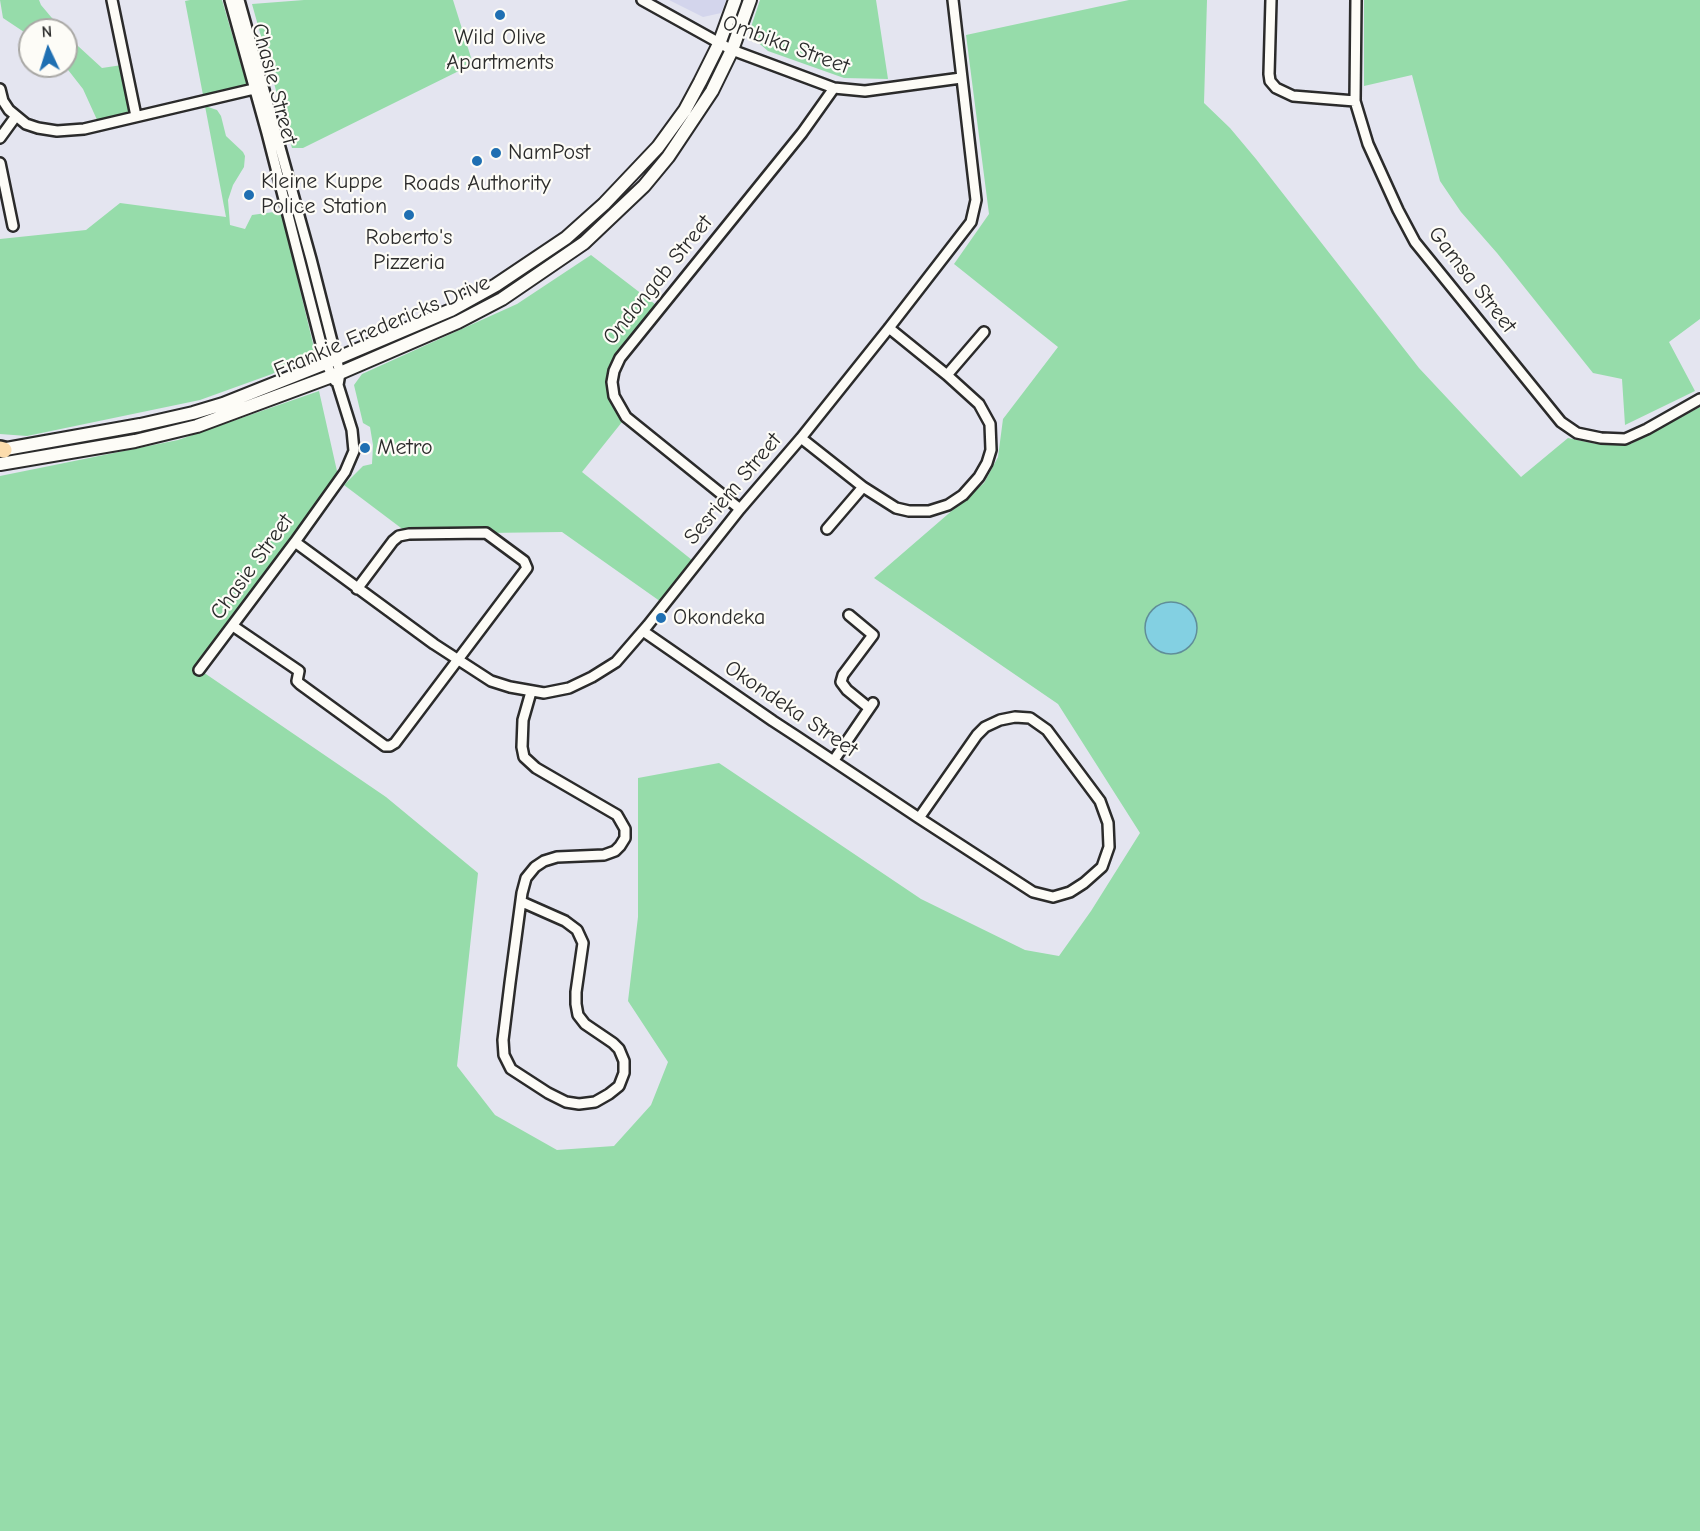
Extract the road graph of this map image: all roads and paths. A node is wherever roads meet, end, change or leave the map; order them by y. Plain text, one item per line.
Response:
1 (112, 0) edge
2 (230, 0) edge
3 (239, 0) edge
4 (642, 0) edge
5 (735, 0) edge
6 (750, 0) edge
7 (953, 0) edge
8 (1271, 0) edge
9 (1356, 0) edge
10 (719, 44) junction
11 (732, 50) junction
12 (961, 78) junction
13 (259, 88) junction
14 (834, 88) junction
15 (0, 89) edge
16 (1355, 101) junction
17 (136, 116) junction
18 (16, 117) junction
19 (0, 138) edge
20 (0, 163) edge
21 (13, 226) dead end
22 (889, 328) junction
23 (984, 332) dead end
24 (331, 361) junction
25 (947, 375) junction
26 (336, 378) junction
27 (1700, 399) edge
28 (801, 438) junction
29 (1, 453) edge
30 (864, 487) junction
31 (740, 509) junction
32 (827, 529) dead end
33 (295, 542) junction
34 (357, 589) junction
35 (849, 615) dead end
36 (233, 626) junction
37 (643, 631) junction
38 (458, 660) junction
39 (199, 670) dead end
40 (531, 692) junction
41 (834, 760) junction
42 (919, 818) junction
43 (522, 902) junction

1 - 17 street
2 - 13 street, Chasie Street
3 - 13 street, Chasie Street
4 - 10 street, Ombika Street
5 - 10 main road, Frankie Fredericks Drive
6 - 11 main road, Frankie Fredericks Drive
7 - 12 street, Sesriem Street
8 - 16 street
9 - 16 street, Gamsa Street
10 - 11 street, Ombika Street
10 - 24 main road, Frankie Fredericks Drive
11 - 14 street, Ombika Street
11 - 26 main road, Frankie Fredericks Drive
12 - 14 street, Ombika Street
12 - 22 street, Sesriem Street
13 - 17 street
13 - 24 street, Chasie Street
14 - 31 street, Ondongab Street
15 - 18 street
16 - 27 street, Gamsa Street
17 - 18 street
18 - 19 street
20 - 21 street
22 - 25 street
22 - 28 street, Sesriem Street
23 - 25 street
24 - 26 street, Chasie Street
24 - 29 main road, Frankie Fredericks Drive
25 - 30 street
26 - 29 main road, Frankie Fredericks Drive
26 - 33 street, Chasie Street
28 - 30 street
28 - 31 street, Sesriem Street
30 - 32 street
31 - 37 street, Sesriem Street
33 - 34 street, Sesriem Street
33 - 36 street, Chasie Street
34 - 38 street, Sesriem Street
34 - 38 street
35 - 41 street
36 - 38 street
36 - 39 street, Chasie Street
37 - 40 street, Sesriem Street
37 - 41 street, Okondeka Street
38 - 40 street, Sesriem Street
40 - 43 street
41 - 42 street, Okondeka Street
42 - 42 street, Okondeka Street
43 - 43 street

